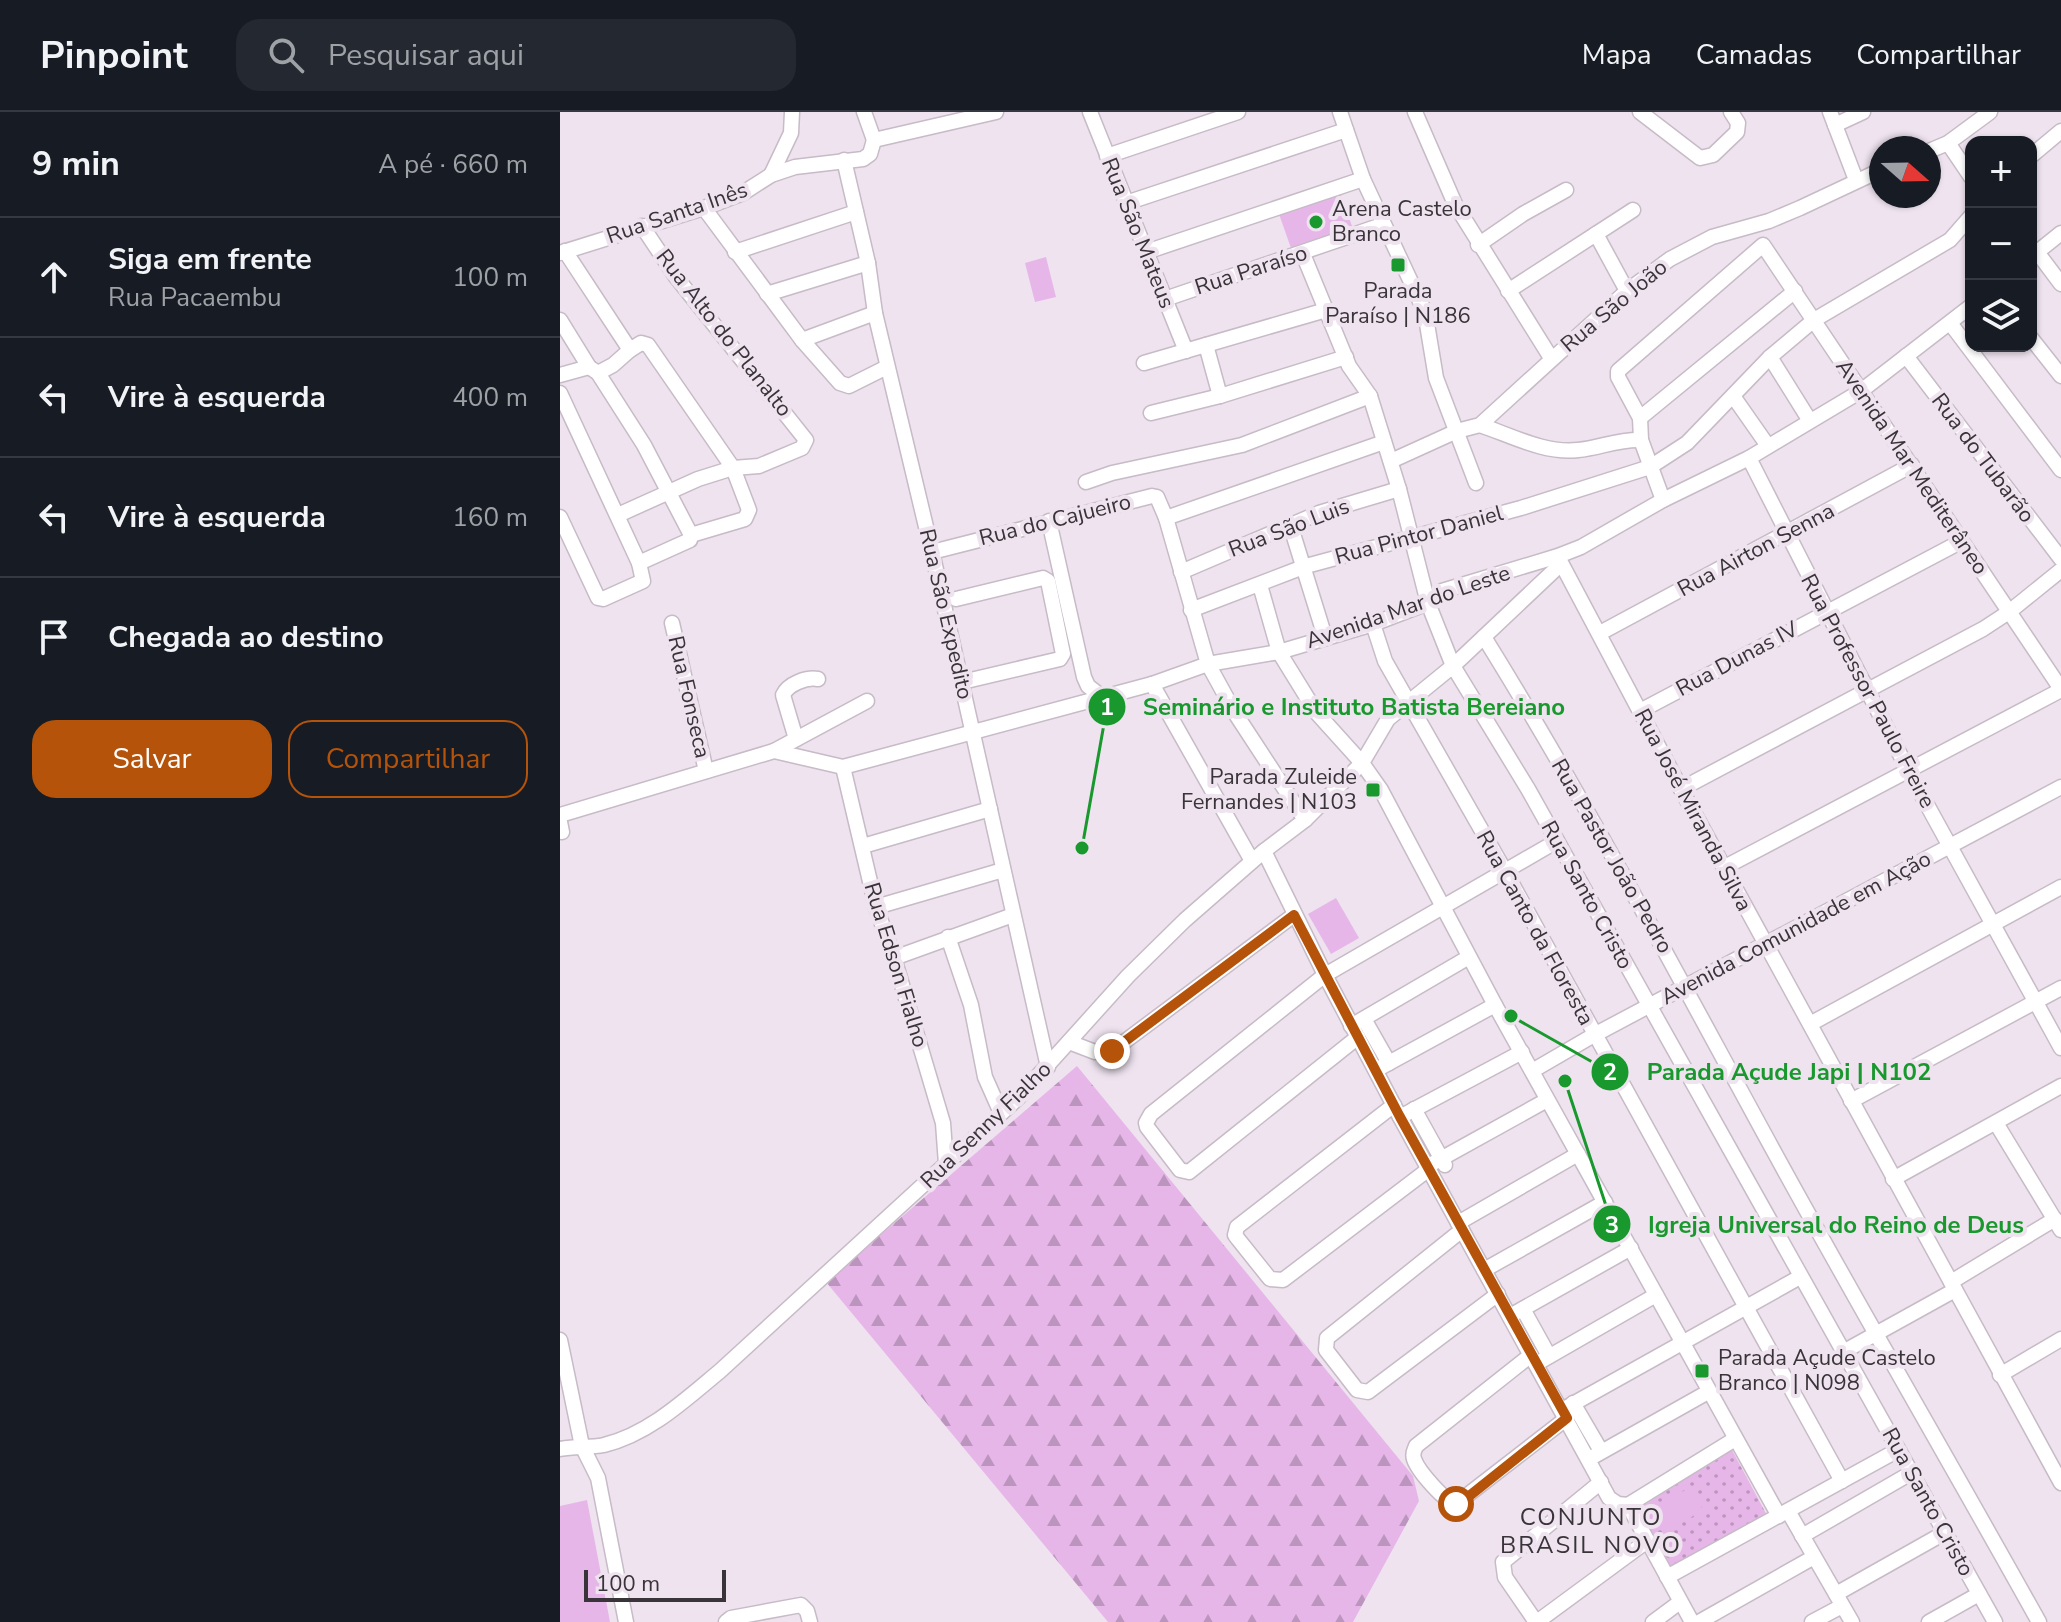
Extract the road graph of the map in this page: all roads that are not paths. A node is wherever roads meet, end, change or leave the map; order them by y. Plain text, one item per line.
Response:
1 (792, 112) edge
2 (864, 112) edge
3 (996, 112) edge
4 (1238, 112) edge
5 (1340, 112) edge
6 (1415, 112) edge
7 (1640, 112) edge
8 (1863, 112) edge
9 (1990, 112) edge
10 (1091, 113) edge
11 (1733, 115) edge
12 (1833, 118) edge
13 (1346, 130) junction
14 (2061, 131) edge
15 (874, 140) junction
16 (1948, 143) junction
17 (1941, 146) edge
18 (2037, 151) edge
19 (1107, 156) junction
20 (844, 160) junction
21 (1965, 168) edge
22 (771, 175) junction
23 (1869, 175) edge
24 (1363, 179) junction
25 (1856, 180) junction
26 (1566, 190) dead end
27 (1126, 203) junction
28 (704, 208) junction
29 (1633, 210) dead end
30 (856, 212) junction
31 (1965, 223) edge
32 (1382, 225) junction
33 (642, 226) junction
34 (2061, 233) edge
35 (1596, 234) junction
36 (1478, 245) junction
37 (563, 252) edge
38 (735, 252) junction
39 (1146, 252) junction
40 (2037, 252) edge
41 (1303, 254) junction
42 (2037, 257) edge
43 (868, 263) junction
44 (2061, 284) edge
45 (1508, 291) junction
46 (1627, 291) junction
47 (1795, 291) junction
48 (767, 294) junction
49 (1165, 299) junction
50 (1326, 310) junction
51 (1965, 311) edge
52 (875, 313) junction
53 (1814, 320) junction
54 (562, 321) edge
55 (1950, 323) junction
56 (802, 340) junction
57 (1206, 345) junction
58 (2037, 346) edge
59 (630, 350) junction
60 (1186, 351) junction
61 (1906, 356) junction
62 (1346, 357) junction
63 (1770, 357) junction
64 (1551, 358) junction
65 (1144, 363) dead end
66 (887, 367) junction
67 (593, 370) junction
68 (560, 375) edge
69 (2061, 376) edge
70 (1861, 391) junction
71 (560, 393) edge
72 (1220, 396) junction
73 (1370, 396) junction
74 (1733, 396) junction
75 (1151, 413) dead end
76 (1640, 418) junction
77 (1810, 421) junction
78 (1480, 425) junction
79 (1457, 431) junction
80 (1641, 440) junction
81 (1384, 442) junction
82 (1768, 446) junction
83 (1749, 458) junction
84 (1391, 461) junction
85 (1912, 465) junction
86 (1650, 467) junction
87 (733, 468) junction
88 (2061, 470) edge
89 (1086, 482) dead end
90 (1476, 483) dead end
91 (1399, 489) junction
92 (669, 490) junction
93 (1663, 500) junction
94 (618, 515) junction
95 (560, 517) edge
96 (1166, 518) junction
97 (1049, 521) junction
98 (1290, 524) junction
99 (1786, 535) junction
100 (691, 537) junction
101 (1412, 537) junction
102 (1962, 541) junction
103 (932, 552) junction
104 (2061, 559) edge
105 (1560, 560) junction
106 (1306, 566) junction
107 (641, 569) junction
108 (1181, 572) junction
109 (2059, 576) edge
110 (1260, 585) junction
111 (956, 599) dead end
112 (1428, 603) junction
113 (1191, 610) junction
114 (1825, 612) junction
115 (2009, 612) junction
116 (672, 623) dead end
117 (1373, 624) junction
118 (1600, 633) junction
119 (1325, 637) junction
120 (1484, 637) junction
121 (1279, 652) junction
122 (1208, 664) junction
123 (1453, 666) junction
124 (818, 679) dead end
125 (962, 682) junction
126 (1152, 684) junction
127 (2061, 690) edge
128 (1868, 692) junction
129 (1102, 697) junction
130 (867, 701) dead end
131 (1408, 703) junction
132 (1640, 711) junction
133 (973, 732) junction
134 (796, 739) junction
135 (774, 751) junction
136 (1362, 763) junction
137 (843, 767) junction
138 (706, 771) junction
139 (1909, 772) junction
140 (2061, 787) edge
141 (1681, 789) junction
142 (990, 809) junction
143 (560, 815) edge
144 (1305, 820) junction
145 (1557, 841) junction
146 (863, 846) junction
147 (1950, 847) junction
148 (1258, 856) junction
149 (1725, 867) junction
150 (1003, 870) junction
151 (1506, 873) junction
152 (2061, 887) edge
153 (1443, 906) junction
154 (876, 907) junction
155 (1013, 915) junction
156 (1294, 915) junction
157 (1993, 925) junction
158 (948, 937) junction
159 (1765, 943) junction
160 (1469, 957) junction
161 (894, 958) junction
162 (1325, 975) junction
163 (1686, 986) junction
164 (2061, 988) edge
165 (2037, 1001) junction
166 (1495, 1005) junction
167 (1649, 1006) junction
168 (1810, 1024) junction
169 (1358, 1027) junction
170 (1594, 1035) junction
171 (1069, 1042) junction
172 (2061, 1048) edge
173 (1522, 1052) junction
174 (1383, 1066) junction
175 (1048, 1067) junction
176 (1532, 1071) junction
177 (2061, 1086) edge
178 (1851, 1101) junction
179 (1550, 1104) junction
180 (1414, 1109) junction
181 (1397, 1111) junction
182 (1001, 1113) junction
183 (1996, 1123) junction
184 (1578, 1154) junction
185 (946, 1164) junction
186 (1434, 1168) junction
187 (1893, 1179) junction
188 (1605, 1202) junction
189 (2058, 1224) edge
190 (1460, 1226) junction
191 (1631, 1248) junction
192 (1484, 1270) junction
193 (1800, 1277) junction
194 (1953, 1286) junction
195 (1498, 1294) junction
196 (1656, 1295) junction
197 (1746, 1308) junction
198 (1516, 1313) junction
199 (1877, 1333) junction
200 (2061, 1339) edge
201 (1682, 1344) junction
202 (561, 1347) edge
203 (1843, 1352) junction
204 (1539, 1358) junction
205 (2000, 1375) junction
206 (1708, 1392) junction
207 (1567, 1410) junction
208 (1735, 1439) junction
209 (582, 1446) junction
210 (560, 1449) edge
211 (1898, 1450) junction
212 (1595, 1455) junction
213 (1911, 1473) junction
214 (2060, 1478) edge
215 (1842, 1481) junction
216 (1601, 1482) junction
217 (1628, 1505) junction
218 (1784, 1513) junction
219 (1946, 1532) junction
220 (1802, 1536) junction
221 (1647, 1541) junction
222 (1814, 1557) junction
223 (1667, 1577) junction
224 (1979, 1594) junction
225 (1839, 1600) junction
226 (1680, 1602) junction
227 (626, 1622) edge
228 (726, 1622) edge
229 (810, 1622) edge
230 (1536, 1622) edge
231 (1653, 1622) edge
232 (1692, 1622) edge
233 (1699, 1622) edge
234 (1812, 1622) edge
235 (1852, 1622) edge
236 (1929, 1622) edge
237 (1995, 1622) edge
238 (2039, 1622) edge

1 - 22 street
2 - 15 street
3 - 15 street
4 - 19 street
5 - 13 street
6 - 36 street
7 - 11 street
8 - 12 street
9 - 16 street
10 - 19 street, Rua São Mateus
12 - 25 street
13 - 24 street
13 - 27 street
14 - 18 street
15 - 20 street, Rua Santa Inês
16 - 17 street
16 - 21 street
19 - 27 street, Rua São Mateus
20 - 22 street, Rua Santa Inês
20 - 30 street, Rua São Expedito
22 - 28 street, Rua Santa Inês
23 - 25 street, Rua São João
24 - 32 street
24 - 39 street
25 - 46 street, Rua São João
26 - 36 street
27 - 39 street, Rua São Mateus
28 - 33 street, Rua Santa Inês
28 - 38 street
29 - 35 street
30 - 38 street
30 - 43 street, Rua São Expedito
31 - 53 street, Rua Pintor Daniel
32 - 41 street, Rua Paraíso
32 - 79 street
33 - 37 street, Rua Santa Inês
33 - 87 street, Rua Alto do Planalto
34 - 40 street
35 - 45 street
35 - 46 street
36 - 45 street
37 - 59 street
38 - 48 street
39 - 49 street, Rua São Mateus
41 - 49 street, Rua Paraíso
41 - 50 street, Rua Santo Cristo
42 - 44 street
43 - 48 street
43 - 52 street, Rua São Expedito
45 - 64 street
46 - 64 street, Rua São João
47 - 53 street, Avenida Mar Mediterâneo
47 - 76 street
47 - 76 street, Avenida Mar Mediterâneo
48 - 56 street
49 - 60 street, Rua São Mateus
50 - 57 street
50 - 62 street, Rua Santo Cristo
51 - 55 street, Avenida Mar do Leste
52 - 56 street
52 - 66 street, Rua São Expedito
53 - 63 street, Rua Pintor Daniel
53 - 70 street, Avenida Mar Mediterâneo
54 - 67 street
55 - 61 street, Avenida Mar do Leste
55 - 88 street
56 - 66 street
57 - 60 street
57 - 72 street
58 - 69 street
59 - 67 street
59 - 87 street
60 - 65 street
61 - 70 street, Avenida Mar do Leste
61 - 104 street, Rua do Tubarão
62 - 72 street
62 - 73 street, Rua Santo Cristo
63 - 74 street, Rua Pintor Daniel
63 - 77 street
64 - 78 street, Rua São João
66 - 103 street, Rua São Expedito
67 - 68 street
67 - 92 street
70 - 77 street, Avenida Mar do Leste
70 - 85 street, Avenida Mar Mediterâneo
71 - 94 street
72 - 75 street
73 - 81 street, Rua Santo Cristo
73 - 89 street
74 - 82 street
74 - 86 street, Rua Pintor Daniel
76 - 80 street
77 - 82 street, Avenida Mar do Leste
78 - 79 street, Rua São João
78 - 80 street
79 - 84 street, Rua São João
79 - 90 street
80 - 86 street
81 - 84 street, Rua Santo Cristo
81 - 96 street
82 - 83 street, Avenida Mar do Leste
83 - 93 street, Avenida Mar do Leste
83 - 99 street, Rua Professor Paulo Freire
84 - 91 street, Rua Santo Cristo
85 - 99 street, Rua Airton Senna
85 - 102 street, Avenida Mar Mediterâneo
86 - 93 street
86 - 101 street, Rua Pintor Daniel
87 - 92 street
87 - 100 street
91 - 98 street, Rua São Luis
91 - 101 street, Rua Santo Cristo
92 - 94 street
92 - 100 street
93 - 105 street, Avenida Mar do Leste
94 - 107 street
95 - 107 street
96 - 97 street, Rua do Cajueiro
96 - 108 street
97 - 103 street, Rua do Cajueiro
97 - 129 street
98 - 106 street
98 - 108 street, Rua São Luis
99 - 114 street, Rua Professor Paulo Freire
99 - 118 street, Rua Airton Senna
100 - 107 street
101 - 106 street, Rua Pintor Daniel
101 - 112 street, Rua Santo Cristo
102 - 114 street, Rua Dunas IV
102 - 115 street, Avenida Mar Mediterâneo
103 - 125 street, Rua São Expedito
105 - 112 street, Avenida Mar do Leste
105 - 118 street, Rua José Miranda Silva
105 - 120 street, Rua Senny Fialho
106 - 110 street, Rua Pintor Daniel
106 - 119 street
108 - 113 street
109 - 115 street
110 - 113 street, Rua Pintor Daniel
110 - 121 street
111 - 125 street
112 - 117 street, Avenida Mar do Leste
112 - 123 street, Rua Santo Cristo
113 - 122 street
114 - 128 street, Rua Professor Paulo Freire
114 - 132 street, Rua Dunas IV
115 - 127 street, Avenida Mar Mediterâneo
115 - 128 street
116 - 138 street, Rua Fonseca
117 - 119 street, Avenida Mar do Leste
117 - 131 street, Rua Canto da Floresta
118 - 132 street, Rua José Miranda Silva
119 - 121 street, Avenida Mar do Leste
120 - 123 street, Rua Senny Fialho
120 - 163 street, Rua Pastor João Pedro
121 - 122 street, Avenida Mar do Leste
121 - 136 street
122 - 126 street, Avenida Mar do Leste
122 - 144 street
123 - 131 street, Rua Senny Fialho
123 - 145 street, Rua Santo Cristo
124 - 134 street
125 - 133 street, Rua São Expedito
126 - 129 street, Avenida Mar do Leste
126 - 148 street
127 - 139 street
128 - 139 street, Rua Professor Paulo Freire
128 - 141 street
129 - 133 street, Avenida Mar do Leste
130 - 134 street
131 - 136 street, Rua Senny Fialho
131 - 151 street, Rua Canto da Floresta
132 - 141 street, Rua José Miranda Silva
133 - 137 street, Avenida Mar do Leste
133 - 142 street, Rua São Expedito
134 - 135 street
135 - 137 street, Avenida Mar do Leste
135 - 138 street, Avenida Mar do Leste
136 - 144 street, Rua Senny Fialho
136 - 153 street
137 - 146 street, Rua Edson Fialho
138 - 143 street, Avenida Mar do Leste
139 - 147 street, Rua Professor Paulo Freire
139 - 149 street
140 - 147 street, Avenida Comunidade em Ação
141 - 149 street, Rua José Miranda Silva
142 - 146 street
142 - 150 street, Rua São Expedito
144 - 148 street, Rua Senny Fialho
145 - 151 street
145 - 167 street, Rua Santo Cristo
146 - 154 street, Rua Edson Fialho
147 - 157 street, Rua Professor Paulo Freire
147 - 159 street, Avenida Comunidade em Ação
148 - 156 street
148 - 171 street, Rua Senny Fialho
149 - 159 street, Rua José Miranda Silva
150 - 154 street
150 - 155 street, Rua São Expedito
151 - 153 street
151 - 170 street, Rua Canto da Floresta
152 - 157 street
153 - 160 street
153 - 162 street
154 - 161 street, Rua Edson Fialho
155 - 158 street
155 - 175 street, Rua São Expedito
156 - 162 street
156 - 171 street
157 - 165 street, Rua Professor Paulo Freire
157 - 168 street
158 - 161 street
158 - 182 street
159 - 163 street, Avenida Comunidade em Ação
159 - 168 street, Rua José Miranda Silva
160 - 166 street
160 - 169 street
161 - 185 street, Rua Edson Fialho
162 - 169 street
162 - 169 street
163 - 167 street, Avenida Comunidade em Ação
163 - 199 street, Rua Pastor João Pedro
164 - 165 street
165 - 172 street, Rua Professor Paulo Freire
165 - 178 street
166 - 173 street
166 - 174 street
167 - 170 street, Avenida Comunidade em Ação
167 - 193 street, Rua Santo Cristo
168 - 178 street, Rua José Miranda Silva
169 - 174 street
170 - 176 street, Avenida Comunidade em Ação
170 - 197 street, Rua Canto da Floresta
171 - 175 street, Rua Senny Fialho
173 - 176 street
173 - 180 street
174 - 181 street
175 - 182 street, Rua Senny Fialho
176 - 179 street
177 - 183 street
178 - 187 street, Rua José Miranda Silva
179 - 184 street
179 - 186 street
180 - 181 street
180 - 186 street
181 - 186 street
181 - 186 street
182 - 185 street, Rua Senny Fialho
183 - 187 street
183 - 189 street
184 - 188 street
184 - 190 street
185 - 209 street, Rua Senny Fialho
186 - 190 street
187 - 194 street, Rua José Miranda Silva
188 - 191 street
188 - 192 street
189 - 194 street
190 - 192 street
190 - 195 street
191 - 196 street
191 - 198 street
192 - 195 street
193 - 197 street
193 - 203 street, Rua Santo Cristo
194 - 199 street
194 - 205 street, Rua José Miranda Silva
195 - 198 street
196 - 201 street
196 - 204 street
197 - 201 street
197 - 215 street, Rua Canto da Floresta
198 - 204 street
199 - 203 street
199 - 238 street, Rua Pastor João Pedro
200 - 205 street
201 - 206 street
201 - 207 street
202 - 209 street
203 - 211 street, Rua Santo Cristo
204 - 207 street
204 - 207 street
205 - 214 street, Rua José Miranda Silva
206 - 208 street
206 - 212 street
207 - 212 street
208 - 217 street
208 - 218 street
209 - 210 street, Rua Senny Fialho
209 - 227 street
211 - 213 street, Rua Santo Cristo
211 - 215 street
212 - 216 street
213 - 219 street, Rua Santo Cristo
213 - 220 street
215 - 218 street
216 - 217 street
216 - 230 street
217 - 221 street
218 - 220 street
218 - 223 street
219 - 224 street, Rua Santo Cristo
219 - 225 street
220 - 222 street
221 - 223 street
221 - 230 street
222 - 225 street
222 - 233 street
223 - 226 street
224 - 236 street
224 - 237 street, Rua Santo Cristo
225 - 234 street
225 - 235 street
226 - 231 street
226 - 232 street
228 - 229 street

